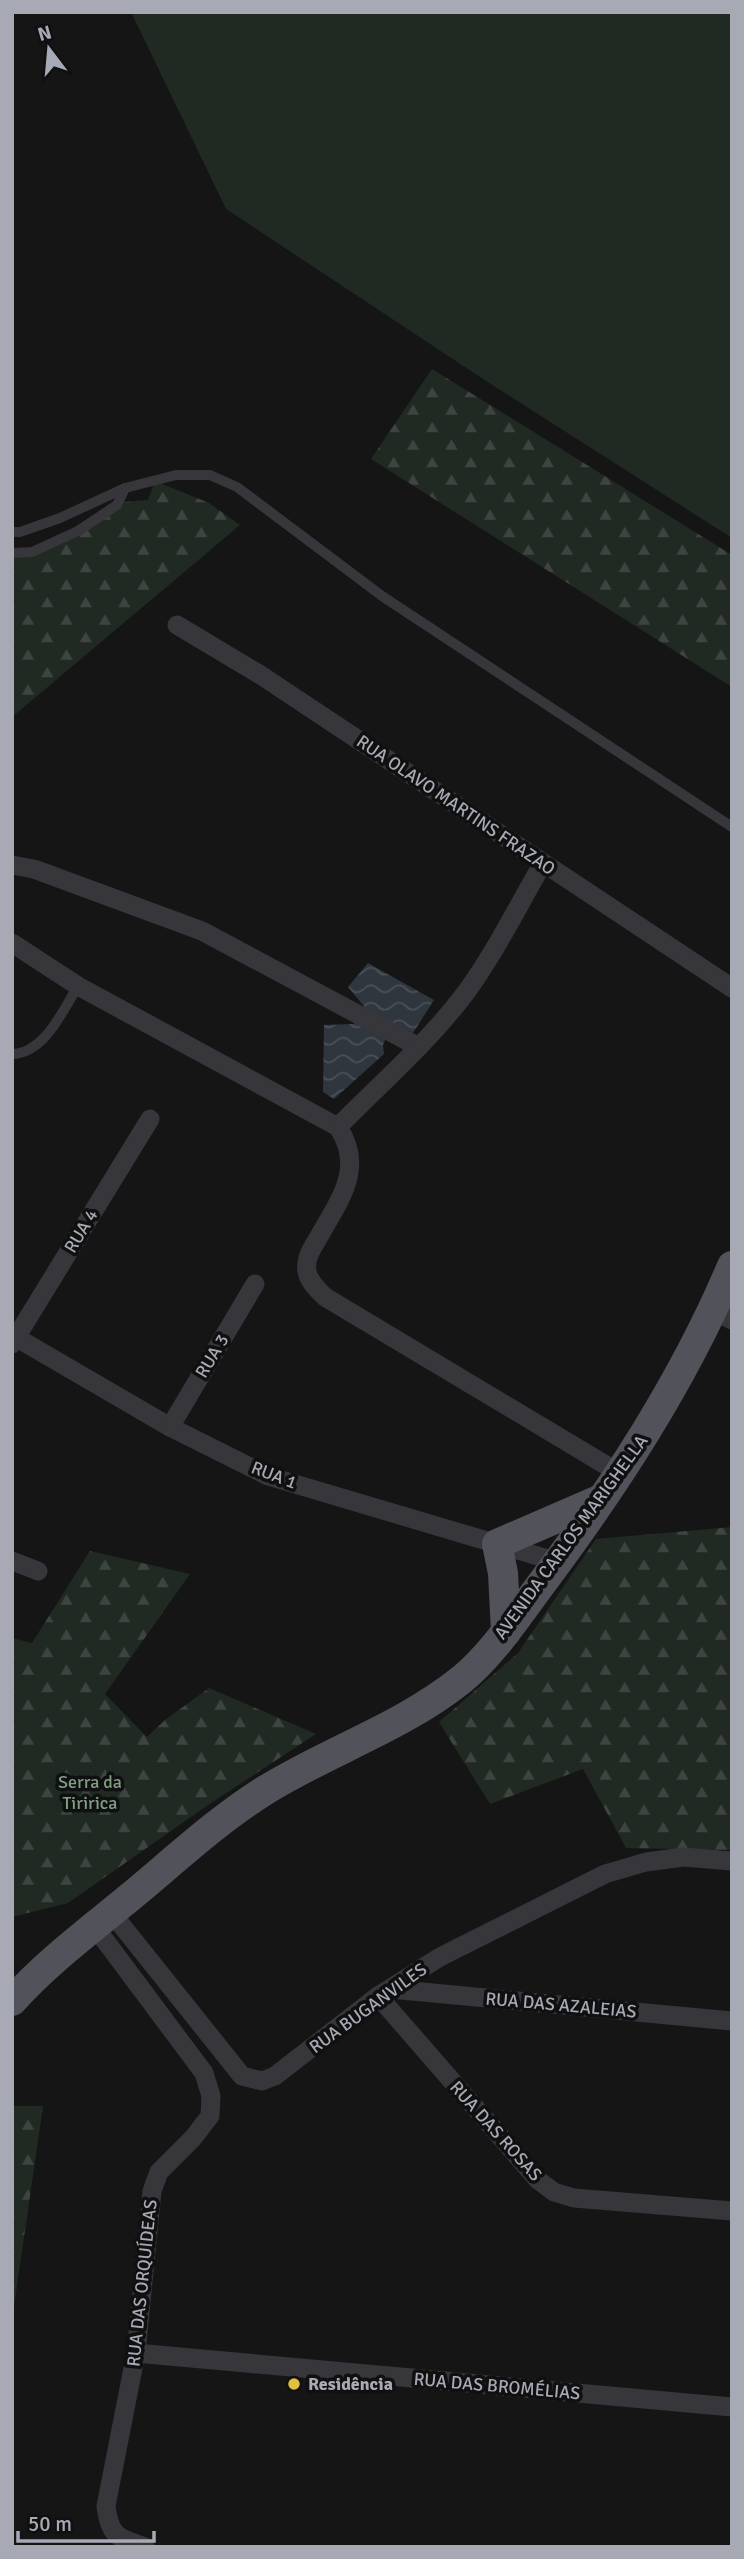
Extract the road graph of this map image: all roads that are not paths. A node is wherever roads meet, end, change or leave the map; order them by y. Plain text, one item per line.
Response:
1 (125, 488) junction
2 (12, 532) edge
3 (12, 553) edge
4 (177, 625) dead end
5 (732, 827) edge
6 (543, 863) junction
7 (12, 865) edge
8 (12, 943) edge
9 (78, 986) junction
10 (732, 988) edge
11 (418, 1046) junction
12 (12, 1054) edge
13 (150, 1119) dead end
14 (338, 1126) junction
15 (732, 1266) edge
16 (255, 1284) dead end
17 (722, 1315) edge
18 (14, 1339) edge
19 (170, 1427) junction
20 (619, 1473) junction
21 (601, 1499) junction
22 (497, 1544) junction
23 (12, 1561) edge
24 (558, 1562) junction
25 (38, 1571) dead end
26 (506, 1632) junction
27 (732, 1861) edge
28 (103, 1920) junction
29 (384, 1992) junction
30 (12, 2001) edge
31 (732, 2021) edge
32 (732, 2211) edge
33 (136, 2353) junction
34 (732, 2407) edge
35 (145, 2547) edge

1 - 2 lane
1 - 3 lane
1 - 5 lane
4 - 6 street, RUA OLAVO MARTINS FRAZAO
6 - 10 street, RUA OLAVO MARTINS FRAZAO
6 - 11 street
7 - 11 street
8 - 9 street
9 - 12 lane
9 - 14 street
11 - 14 street
13 - 18 street, RUA 4
14 - 20 street
15 - 17 main road, AVENIDA CARLOS MARIGHELLA
16 - 19 street, RUA 3
17 - 20 main road, AVENIDA CARLOS MARIGHELLA
18 - 19 street, RUA 1
19 - 22 street, RUA 1
20 - 21 main road, AVENIDA CARLOS MARIGHELLA
21 - 22 main road
21 - 24 main road, AVENIDA CARLOS MARIGHELLA
22 - 24 street, RUA 1
22 - 26 main road
23 - 25 street
24 - 26 main road, AVENIDA CARLOS MARIGHELLA
26 - 28 main road, AVENIDA CARLOS MARIGHELLA
27 - 29 street, RUA BUGANVILES
28 - 29 street, RUA BUGANVILES
28 - 30 main road, AVENIDA CARLOS MARIGHELLA
28 - 33 street, RUA DAS ORQUÍDEAS
29 - 31 street, RUA DAS AZALEIAS
29 - 32 street, RUA DAS ROSAS
33 - 34 street, RUA DAS BROMÉLIAS
33 - 35 street, RUA DAS ORQUÍDEAS

